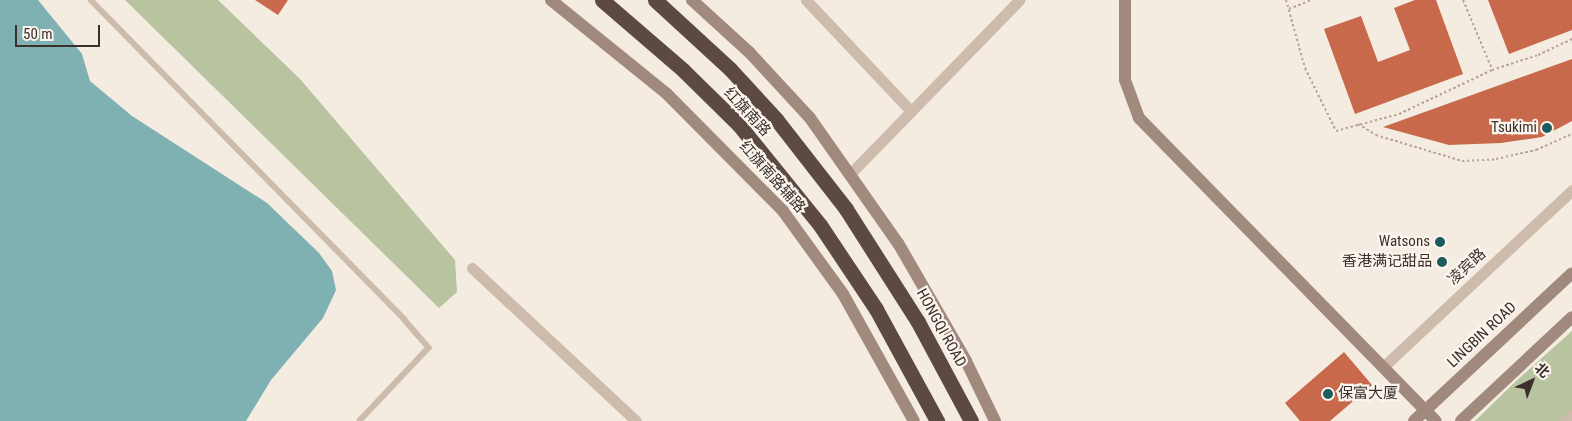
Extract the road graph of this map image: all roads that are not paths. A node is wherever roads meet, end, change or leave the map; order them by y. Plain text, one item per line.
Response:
1 (91, 0) edge
2 (551, 0) edge
3 (602, 0) edge
4 (655, 0) edge
5 (692, 0) edge
6 (806, 0) edge
7 (1019, 0) edge
8 (1125, 0) edge
9 (911, 111) junction
10 (850, 174) junction
11 (1572, 190) edge
12 (876, 254) joint
13 (472, 268) dead end
14 (1572, 273) edge
15 (1572, 317) edge
16 (1383, 366) junction
17 (1425, 410) junction
18 (1572, 415) edge
19 (360, 421) edge
20 (636, 421) edge
21 (914, 421) edge
22 (937, 421) edge
23 (971, 421) edge
24 (995, 421) edge
25 (1414, 421) edge
26 (1436, 421) edge
27 (1461, 421) edge
28 (1565, 421) edge

1 - 19 lane
2 - 21 main road, 红旗南路辅路
3 - 22 highway, 红旗南路
4 - 12 highway, 红旗南路
5 - 10 main road
6 - 9 street
7 - 9 street
8 - 16 main road
9 - 10 street
10 - 24 main road
11 - 16 street, 凌宾路
12 - 23 highway, HONGQI ROAD
13 - 20 street
14 - 17 main road, LINGBIN ROAD
15 - 27 main road
16 - 17 main road
17 - 25 main road, LINGBIN ROAD
17 - 26 main road
18 - 28 street

